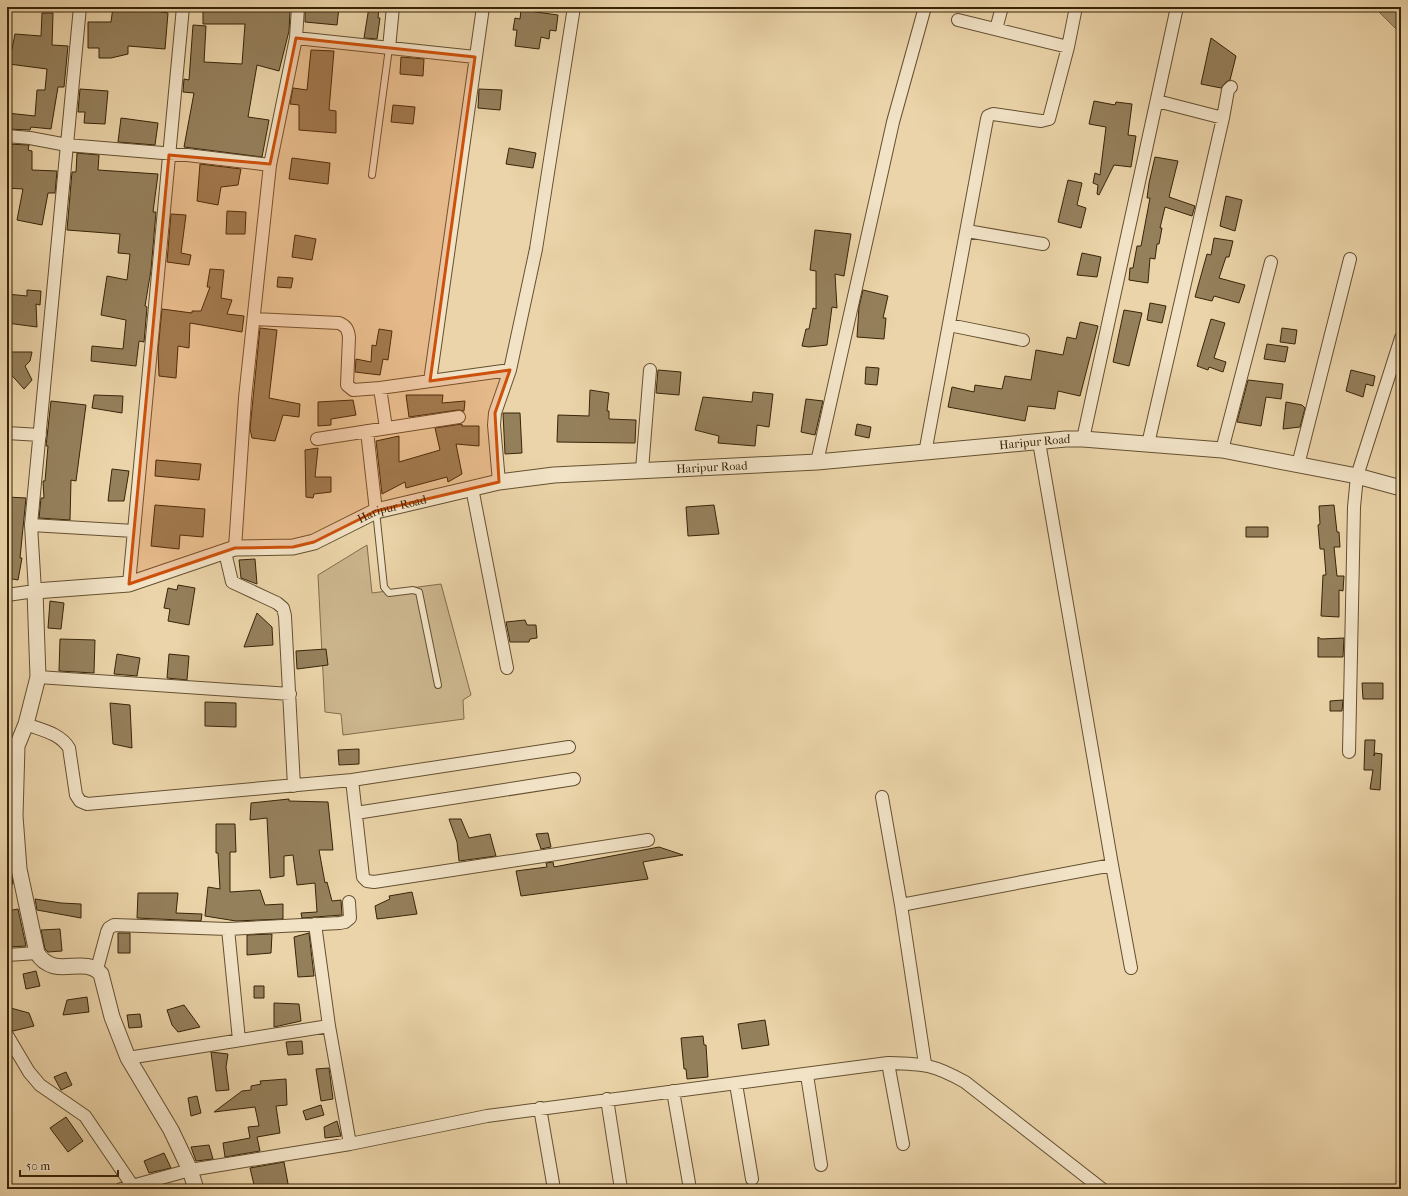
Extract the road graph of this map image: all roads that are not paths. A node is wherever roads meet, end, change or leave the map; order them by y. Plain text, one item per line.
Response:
1 (80, 7) edge
2 (183, 7) edge
3 (298, 7) edge
4 (393, 7) edge
5 (483, 7) edge
6 (574, 7) edge
7 (925, 7) edge
8 (1002, 7) edge
9 (1076, 7) edge
10 (1177, 7) edge
11 (958, 20) dead end
12 (996, 29) junction
13 (296, 38) junction
14 (1068, 47) junction
15 (389, 48) junction
16 (475, 57) junction
17 (1231, 86) dead end
18 (1157, 101) junction
19 (1223, 118) junction
20 (7, 136) edge
21 (67, 145) junction
22 (169, 155) junction
23 (270, 165) junction
24 (372, 175) dead end
25 (967, 231) junction
26 (1043, 244) dead end
27 (1350, 258) dead end
28 (1272, 262) dead end
29 (254, 318) junction
30 (949, 325) junction
31 (1401, 338) edge
32 (1023, 340) dead end
33 (510, 370) junction
34 (650, 370) dead end
35 (430, 381) junction
36 (380, 388) junction
37 (459, 417) dead end
38 (386, 428) junction
39 (367, 431) junction
40 (7, 433) edge
41 (40, 435) junction
42 (317, 439) dead end
43 (1083, 439) junction
44 (1039, 442) junction
45 (1148, 444) junction
46 (1222, 450) junction
47 (925, 453) junction
48 (817, 462) junction
49 (1298, 465) junction
50 (642, 470) junction
51 (1357, 476) junction
52 (499, 482) junction
53 (472, 488) junction
54 (1401, 488) edge
55 (376, 511) junction
56 (31, 525) junction
57 (134, 531) junction
58 (230, 550) junction
59 (130, 584) junction
60 (35, 591) junction
61 (7, 595) edge
62 (507, 668) dead end
63 (38, 677) junction
64 (438, 685) dead end
65 (290, 694) junction
66 (26, 724) junction
67 (12, 747) edge
68 (569, 747) dead end
69 (1349, 752) dead end
70 (574, 779) dead end
71 (352, 780) junction
72 (294, 786) junction
73 (882, 797) dead end
74 (356, 813) junction
75 (648, 840) dead end
76 (1112, 864) junction
77 (349, 902) dead end
78 (901, 905) junction
79 (315, 924) junction
80 (228, 929) junction
81 (37, 953) junction
82 (7, 956) edge
83 (1131, 968) dead end
84 (97, 969) junction
85 (329, 1026) junction
86 (7, 1035) edge
87 (239, 1040) junction
88 (128, 1058) junction
89 (888, 1063) junction
90 (925, 1064) junction
91 (807, 1075) junction
92 (736, 1084) junction
93 (673, 1091) junction
94 (607, 1099) junction
95 (540, 1108) junction
96 (350, 1144) junction
97 (903, 1144) dead end
98 (821, 1165) dead end
99 (190, 1170) junction
100 (752, 1179) dead end
101 (126, 1188) edge
102 (196, 1189) edge
103 (554, 1189) edge
104 (621, 1189) edge
105 (690, 1189) edge
106 (1102, 1189) edge

1 - 21 street
2 - 22 street
3 - 13 street
4 - 15 street
5 - 16 street
6 - 33 street
7 - 48 street
8 - 12 street
9 - 14 street
10 - 18 street
11 - 12 street
12 - 14 street
13 - 15 street
13 - 23 street
14 - 25 street
15 - 16 street
15 - 24 lane
16 - 35 street
17 - 19 street
18 - 19 street
18 - 43 street
19 - 45 street
20 - 21 street
21 - 22 street
21 - 41 street
22 - 23 street
22 - 57 street
23 - 29 street
25 - 26 street
25 - 30 street
27 - 49 street
28 - 46 street
29 - 36 street
29 - 58 street
30 - 32 street
30 - 47 street
31 - 51 street
33 - 35 street
33 - 52 street
34 - 50 street
35 - 36 street
36 - 38 street
37 - 38 street
38 - 39 street
39 - 42 street
39 - 55 street
40 - 41 street
41 - 56 street
43 - 44 street, Haripur Road
43 - 45 street, Haripur Road
44 - 47 street, Haripur Road
44 - 76 street
45 - 46 street, Haripur Road
46 - 49 street, Haripur Road
47 - 48 street, Haripur Road
48 - 50 street, Haripur Road
49 - 51 street, Haripur Road
50 - 52 street, Haripur Road
51 - 54 street, Haripur Road
51 - 69 street
52 - 53 street, Haripur Road
53 - 55 street, Haripur Road
53 - 62 street
55 - 58 street, Haripur Road
55 - 64 lane
56 - 57 street
56 - 60 street
57 - 59 street
58 - 59 street, Haripur Road
58 - 65 street
59 - 60 street, Haripur Road
60 - 61 street
60 - 63 street
63 - 65 street
63 - 66 street
65 - 72 street
66 - 67 street
66 - 72 street
67 - 81 street
68 - 71 street
70 - 74 street
71 - 72 street
71 - 74 street
73 - 78 street
74 - 75 street
76 - 78 street
76 - 83 street
77 - 79 street
78 - 90 street
79 - 80 street
79 - 85 street
80 - 84 street
80 - 87 street
81 - 82 street
81 - 84 street
84 - 88 street
85 - 87 street
85 - 96 street
86 - 101 street
87 - 88 street
88 - 99 street
89 - 90 street
89 - 91 street
89 - 97 street
90 - 106 street
91 - 92 street
91 - 98 street
92 - 93 street
92 - 100 street
93 - 94 street
93 - 105 street
94 - 95 street
94 - 104 street
95 - 96 street
95 - 103 street
96 - 99 street
99 - 101 street
99 - 102 street

